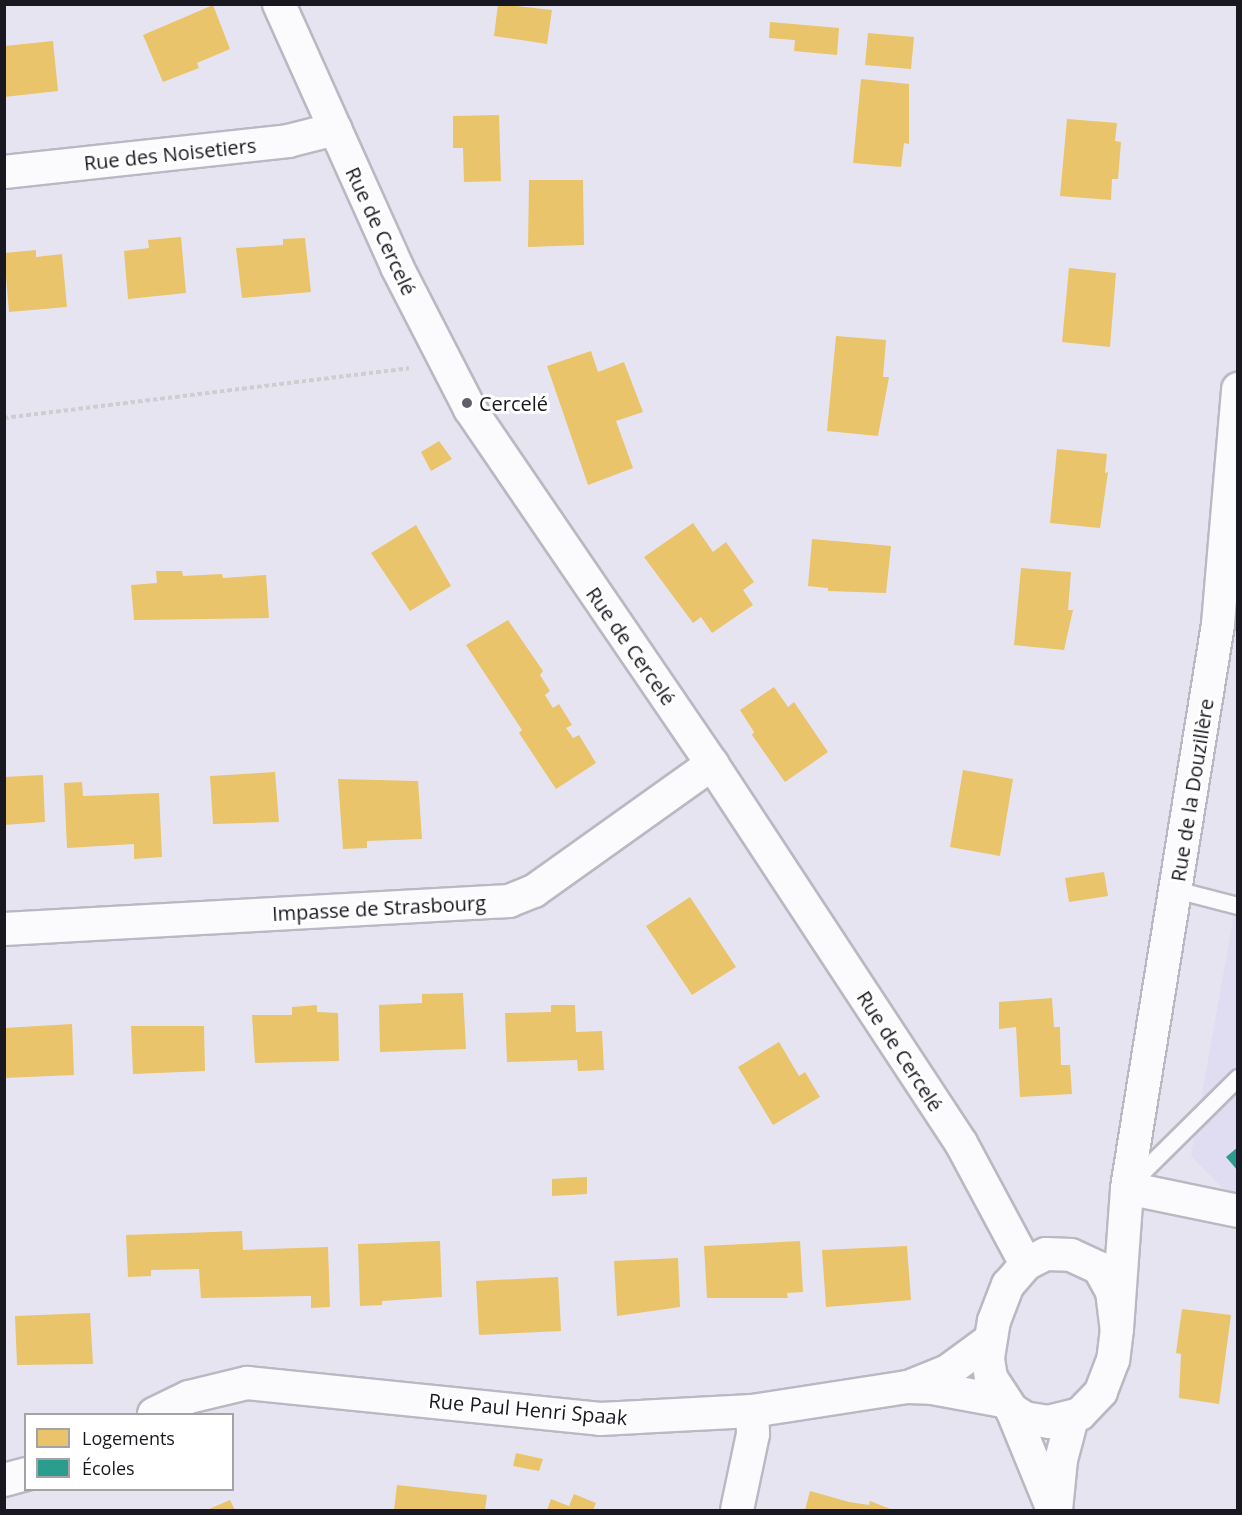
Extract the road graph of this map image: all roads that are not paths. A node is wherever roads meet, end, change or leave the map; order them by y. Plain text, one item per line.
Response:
1 (279, 4) edge
2 (335, 129) junction
3 (4, 172) edge
4 (1238, 389) edge
5 (712, 764) junction
6 (1176, 890) junction
7 (1238, 906) edge
8 (4, 929) edge
9 (1238, 1077) edge
10 (1127, 1188) junction
11 (1238, 1211) edge
12 (1089, 1261) junction
13 (1026, 1264) junction
14 (1117, 1329) junction
15 (990, 1340) junction
16 (907, 1387) junction
17 (1008, 1406) junction
18 (752, 1411) junction
19 (156, 1413) edge
20 (1072, 1418) junction
21 (24, 1475) edge
22 (4, 1480) edge
23 (737, 1510) edge
24 (1055, 1510) edge

1 - 2 street, Rue de Cercelé
2 - 3 street, Rue des Noisetiers
2 - 5 street, Rue de Cercelé
4 - 6 street, Rue de la Douzillère
5 - 8 street, Impasse de Strasbourg
5 - 13 street, Rue de Cercelé
6 - 7 lane
6 - 10 street, Rue de la Douzillère
9 - 10 lane
10 - 11 street
10 - 12 street, Rue de la Douzillère
10 - 14 street, Rue de la Douzillère
12 - 13 street
12 - 14 street
13 - 15 street
14 - 20 street
15 - 16 street, Rue Paul Henri Spaak
15 - 17 street
16 - 17 street, Rue Paul Henri Spaak
16 - 18 street, Rue Paul Henri Spaak
17 - 20 street
17 - 24 street
18 - 19 street, Rue Paul Henri Spaak
18 - 23 street
20 - 24 street
21 - 22 street

